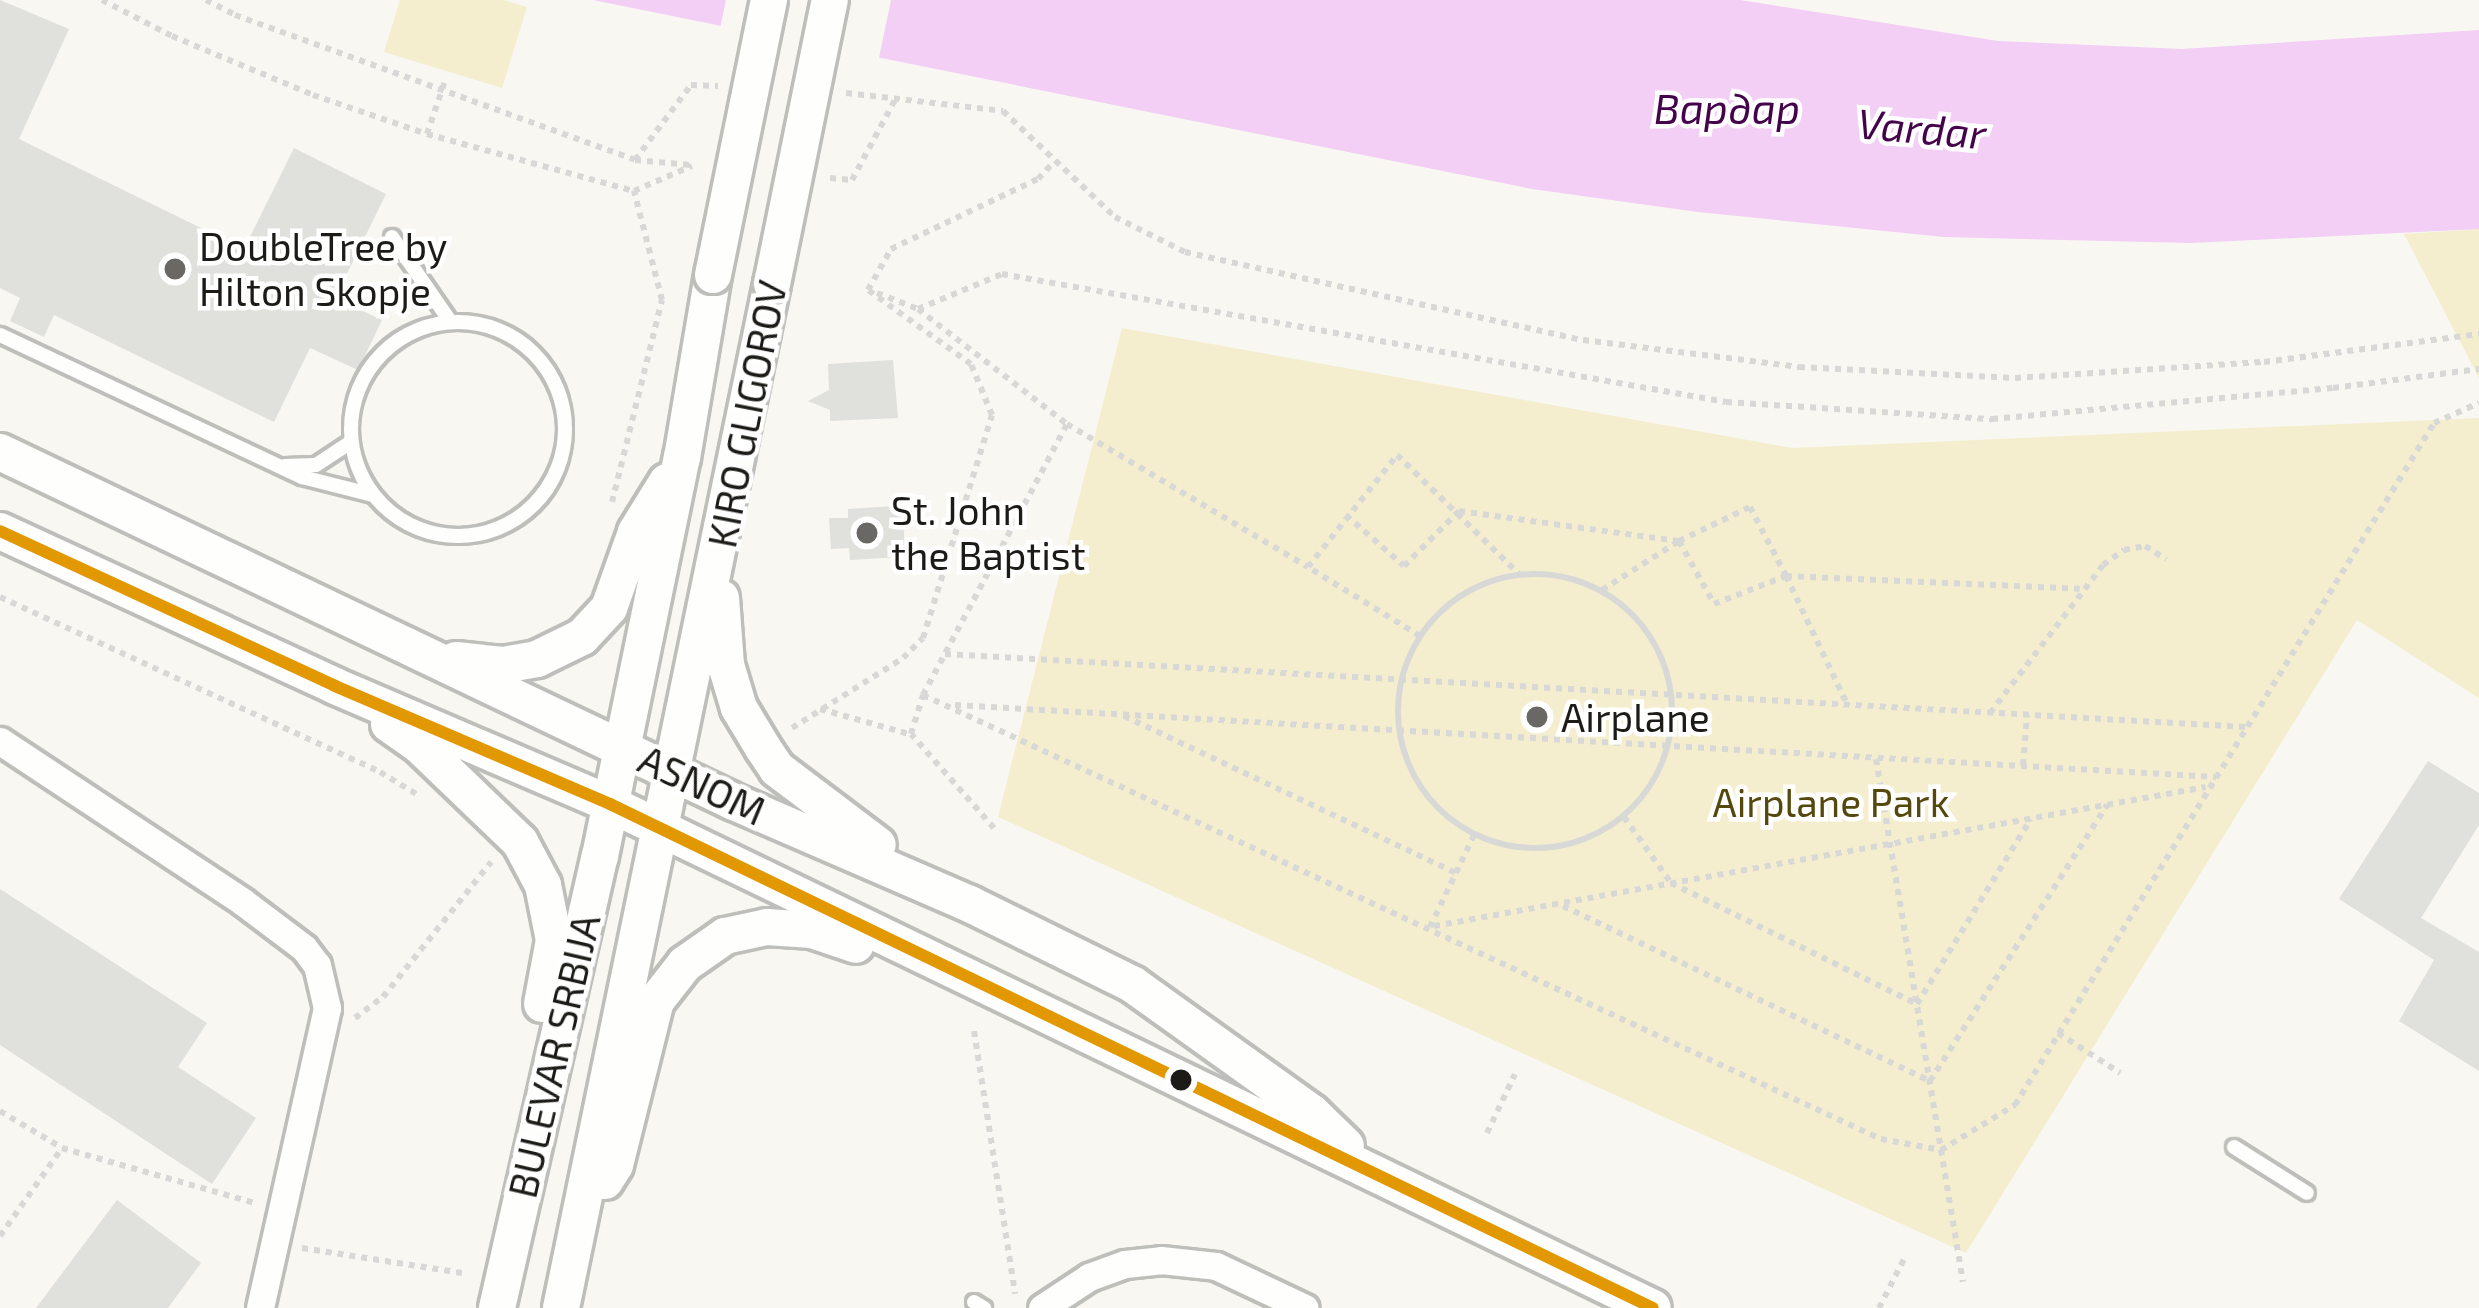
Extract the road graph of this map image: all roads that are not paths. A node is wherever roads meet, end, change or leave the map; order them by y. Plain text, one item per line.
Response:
1 (769, 0) edge
2 (830, 0) edge
3 (392, 237) dead end
4 (450, 321) junction
5 (0, 335) edge
6 (351, 442) junction
7 (0, 452) edge
8 (682, 458) junction
9 (280, 466) junction
10 (373, 495) junction
11 (0, 531) edge
12 (719, 559) junction
13 (426, 657) junction
14 (335, 686) junction
15 (0, 741) edge
16 (621, 748) junction
17 (671, 772) junction
18 (610, 804) junction
19 (659, 827) junction
20 (970, 904) junction
21 (1085, 1034) junction
22 (2234, 1148) dead end
23 (1371, 1168) junction
24 (2307, 1193) dead end
25 (515, 1227) junction
26 (574, 1237) junction
27 (260, 1308) edge
28 (497, 1308) edge
29 (561, 1308) edge
30 (1042, 1308) edge
31 (1306, 1308) edge
32 (1653, 1308) edge

1 - 8 street, KIRO GLIGOROV, bridge
2 - 12 street, KIRO GLIGOROV, bridge
3 - 4 lane
4 - 6 lane
4 - 10 lane
5 - 9 lane
6 - 9 lane
6 - 10 lane
7 - 13 street, ASNOM
8 - 13 street
8 - 16 street, KIRO GLIGOROV
9 - 10 lane
11 - 14 street, ASNOM
12 - 17 street, KIRO GLIGOROV
12 - 20 street
13 - 16 street, ASNOM
14 - 18 street, ASNOM
14 - 25 street
15 - 27 street
16 - 17 street, ASNOM
16 - 18 street, KIRO GLIGOROV
17 - 19 street, KIRO GLIGOROV
17 - 20 street, ASNOM
18 - 19 street, ASNOM
18 - 25 street, BULEVAR SRBIJA
19 - 21 street, ASNOM
19 - 26 street, BULEVAR SRBIJA
20 - 23 street, ASNOM
21 - 23 street, ASNOM
21 - 26 street
22 - 24 lane
23 - 32 street, ASNOM
25 - 28 street, BULEVAR SRBIJA
26 - 29 street, BULEVAR SRBIJA
30 - 31 street

